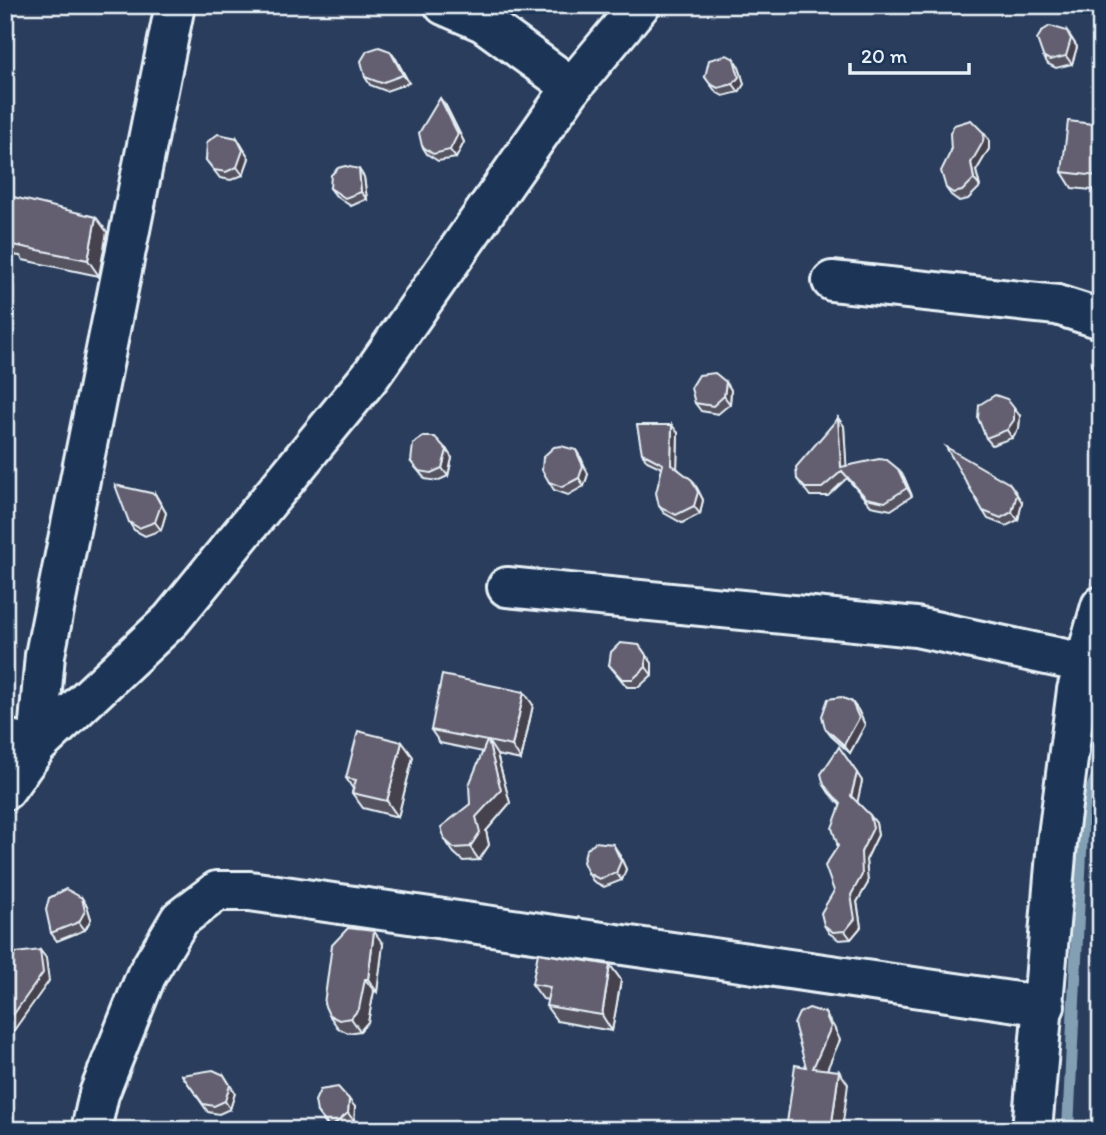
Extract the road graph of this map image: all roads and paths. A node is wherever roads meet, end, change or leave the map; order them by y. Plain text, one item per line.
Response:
1 (175, 5) edge
2 (444, 5) edge
3 (640, 5) edge
4 (572, 87) junction
5 (832, 281) dead end
6 (1101, 318) edge
7 (507, 587) dead end
8 (1101, 606) edge
9 (1084, 663) junction
10 (21, 743) edge
11 (5, 790) edge
12 (1045, 1006) junction
13 (91, 1130) edge
14 (1032, 1130) edge

1 - 10 street
2 - 4 street
3 - 4 street
4 - 10 street
5 - 6 street
7 - 9 street
8 - 9 street
9 - 12 street
10 - 11 street
12 - 13 street
12 - 14 street

